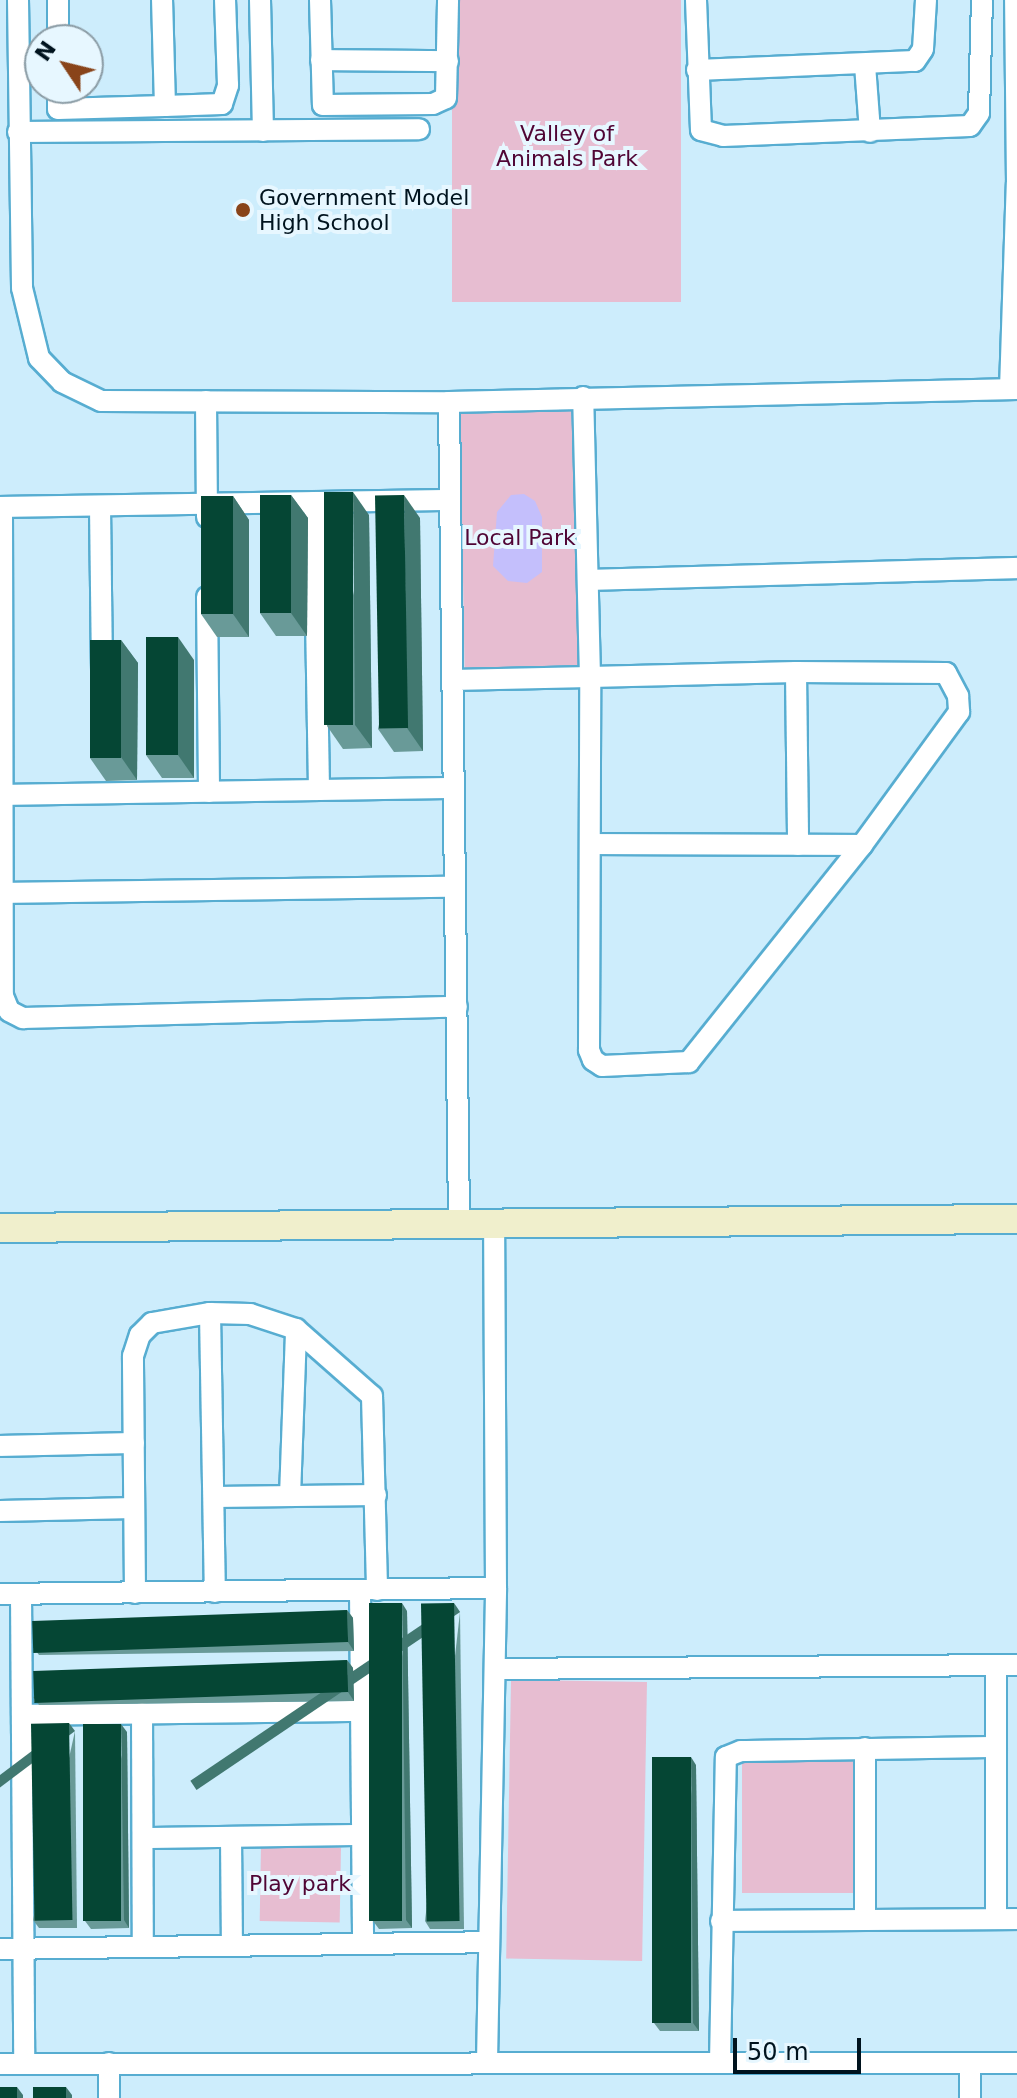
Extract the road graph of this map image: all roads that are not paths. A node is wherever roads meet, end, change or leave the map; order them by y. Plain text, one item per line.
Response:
1 (18, 0) edge
2 (58, 0) edge
3 (162, 0) edge
4 (225, 0) edge
5 (260, 0) edge
6 (320, 0) edge
7 (448, 0) edge
8 (696, 0) edge
9 (926, 0) edge
10 (982, 0) edge
11 (1015, 0) edge
12 (58, 24) edge
13 (1017, 50) edge
14 (321, 60) junction
15 (448, 61) junction
16 (865, 65) junction
17 (697, 70) junction
18 (58, 104) edge
19 (165, 106) junction
20 (419, 129) dead end
21 (263, 131) junction
22 (18, 132) junction
23 (870, 132) junction
24 (9, 250) edge
25 (1014, 389) edge
26 (583, 397) junction
27 (206, 401) junction
28 (449, 402) junction
29 (450, 500) junction
30 (314, 502) junction
31 (207, 504) junction
32 (100, 506) junction
33 (1, 507) edge
34 (207, 536) edge
35 (207, 568) edge
36 (1017, 568) edge
37 (588, 580) junction
38 (2, 672) edge
39 (796, 672) junction
40 (590, 677) junction
41 (452, 680) junction
42 (102, 681) edge
43 (454, 788) junction
44 (319, 790) junction
45 (209, 792) junction
46 (4, 795) junction
47 (591, 844) junction
48 (798, 845) junction
49 (862, 845) junction
50 (455, 887) junction
51 (5, 893) junction
52 (457, 1007) junction
53 (1017, 1219) edge
54 (459, 1226) junction
55 (494, 1227) junction
56 (0, 1228) edge
57 (210, 1313) junction
58 (296, 1329) junction
59 (134, 1443) junction
60 (0, 1446) edge
61 (376, 1495) junction
62 (290, 1496) junction
63 (214, 1497) junction
64 (134, 1508) junction
65 (0, 1511) edge
66 (496, 1588) junction
67 (368, 1590) junction
68 (215, 1592) junction
69 (135, 1593) junction
70 (0, 1594) edge
71 (21, 1594) junction
72 (996, 1665) junction
73 (1017, 1665) edge
74 (495, 1669) junction
75 (361, 1711) junction
76 (142, 1713) junction
77 (22, 1715) junction
78 (996, 1747) junction
79 (865, 1748) junction
80 (362, 1835) junction
81 (231, 1837) junction
82 (143, 1838) junction
83 (1007, 1919) edge
84 (865, 1920) junction
85 (721, 1921) junction
86 (488, 1942) junction
87 (363, 1944) junction
88 (232, 1946) junction
89 (143, 1947) junction
90 (24, 1948) junction
91 (0, 1949) edge
92 (487, 2062) junction
93 (720, 2062) junction
94 (109, 2063) junction
95 (970, 2063) junction
96 (1017, 2063) edge
97 (0, 2064) edge
98 (24, 2064) junction
99 (109, 2098) edge
100 (970, 2098) edge

1 - 22 street
2 - 12 street
3 - 19 street
4 - 19 street
5 - 21 street
6 - 14 street
7 - 15 street
8 - 17 street
9 - 16 street
10 - 23 street
11 - 13 street
13 - 25 street
14 - 15 street
14 - 15 street
16 - 17 street
16 - 23 street
17 - 23 street
18 - 19 street
20 - 21 street
21 - 22 street
22 - 24 street
24 - 27 street
25 - 26 street
26 - 28 street
26 - 37 street
27 - 28 street
27 - 31 street
28 - 29 street
29 - 30 street
29 - 41 street
30 - 31 street
30 - 44 street
31 - 32 street
31 - 34 street
32 - 33 street
32 - 42 street
33 - 38 street
35 - 45 street
36 - 37 street
37 - 40 street
38 - 46 street
39 - 40 street
39 - 48 street
39 - 49 street
40 - 41 street
40 - 47 street
41 - 43 street
43 - 44 street
43 - 50 street
44 - 45 street
45 - 46 street
46 - 51 street
47 - 48 street
47 - 49 street
48 - 49 street
50 - 51 street
50 - 52 street
51 - 52 street
52 - 54 street
53 - 55 main road
54 - 55 main road
54 - 56 main road
55 - 66 street
57 - 58 street
57 - 59 street
57 - 63 street
58 - 61 street
58 - 62 street
59 - 60 street
59 - 64 street
61 - 62 street
61 - 67 street
62 - 63 street
63 - 68 street
64 - 65 street
64 - 69 street
66 - 67 street
66 - 74 street
67 - 68 street
67 - 75 street
68 - 69 street
69 - 71 street
70 - 71 street
71 - 77 street
72 - 73 street
72 - 74 street
72 - 78 street
74 - 86 street
75 - 76 street
75 - 80 street
76 - 77 street
76 - 82 street
77 - 90 street
78 - 79 street
78 - 83 street
79 - 84 street
79 - 85 street
80 - 81 street
80 - 87 street
81 - 82 street
81 - 88 street
82 - 89 street
83 - 84 street
84 - 85 street
85 - 93 street
86 - 87 street
86 - 92 street
87 - 88 street
88 - 89 street
89 - 90 street
90 - 91 street
90 - 98 street
92 - 93 street
92 - 94 street
93 - 95 street
94 - 98 street
94 - 99 street
95 - 96 street
95 - 100 street
97 - 98 street

